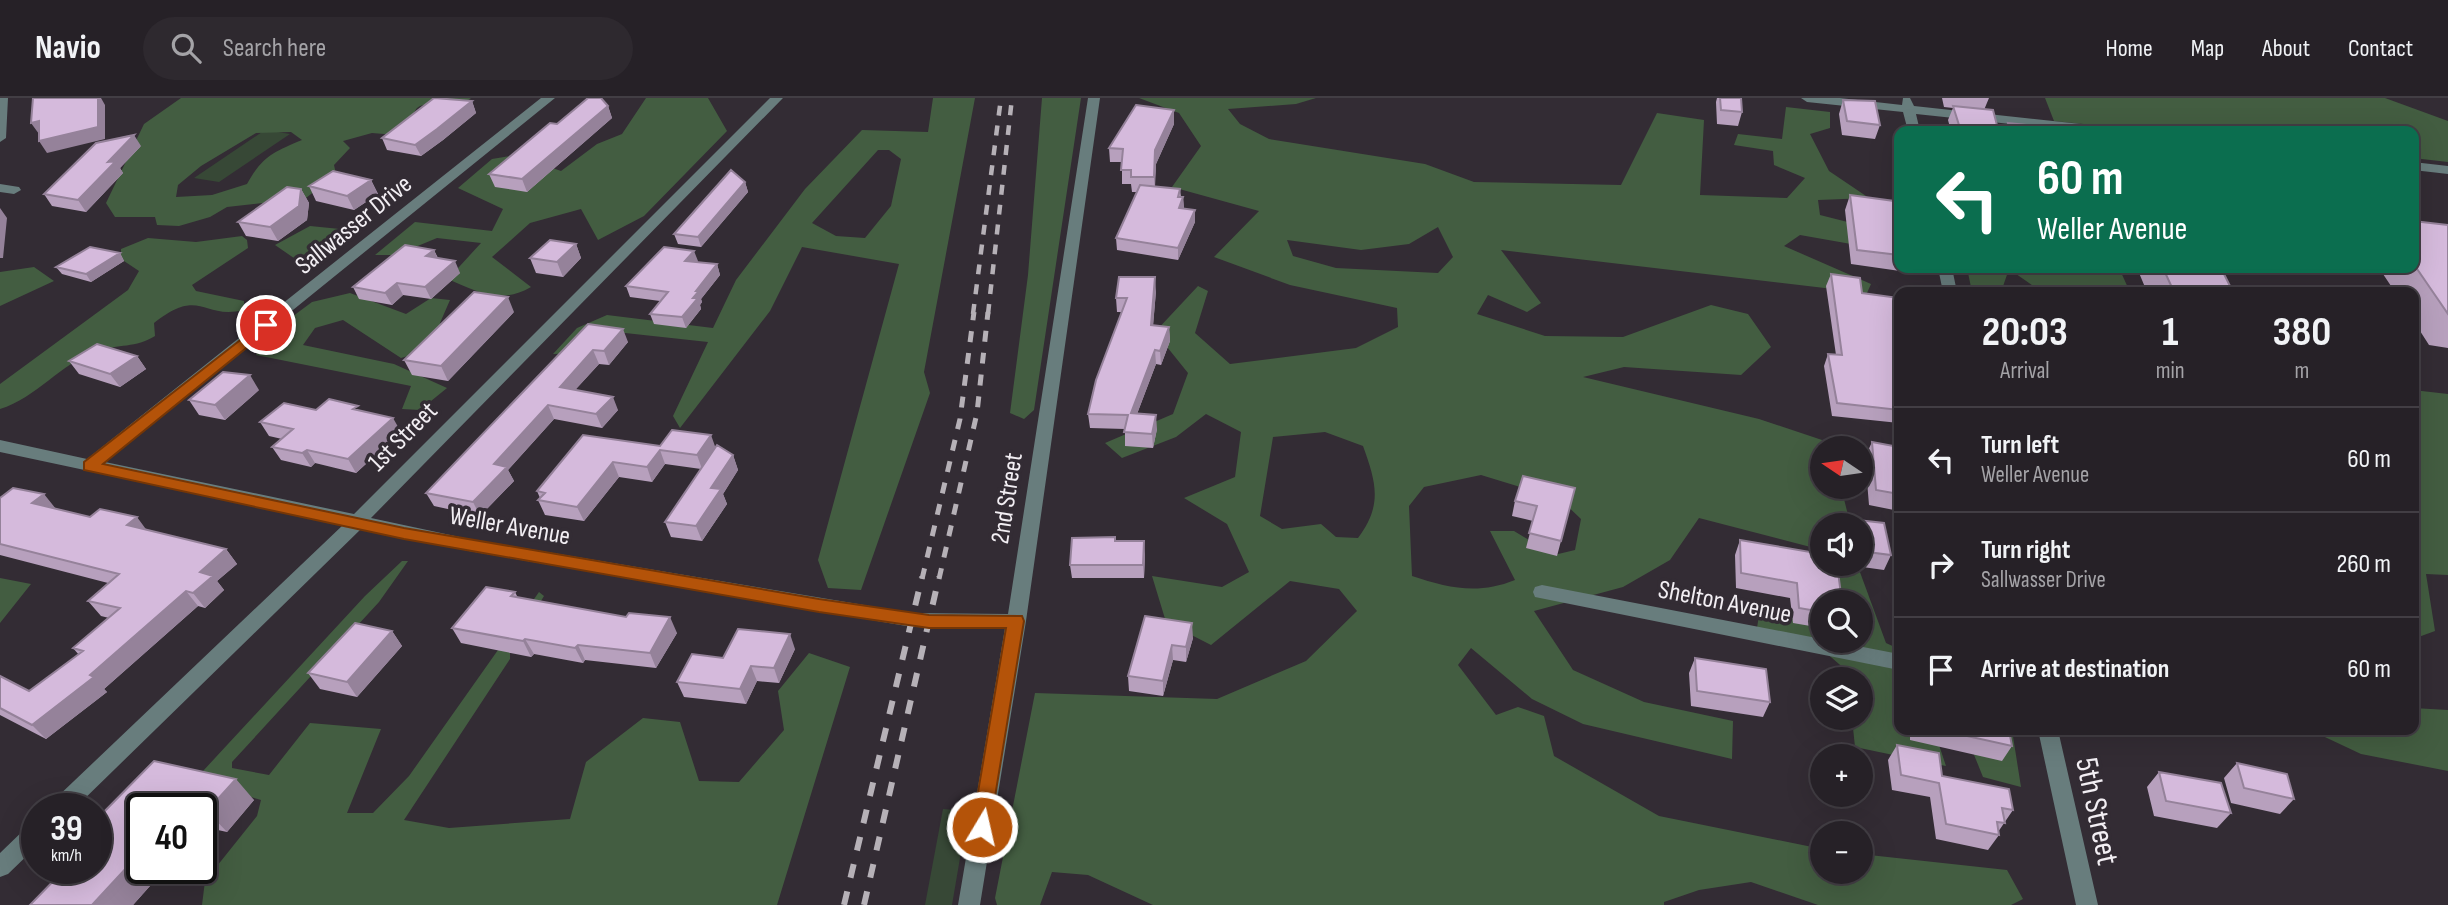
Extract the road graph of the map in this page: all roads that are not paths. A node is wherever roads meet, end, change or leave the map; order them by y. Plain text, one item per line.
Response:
1 (2, 98) edge
2 (549, 98) edge
3 (777, 98) edge
4 (1094, 98) edge
5 (1807, 98) edge
6 (1908, 104) edge
7 (1913, 126) edge
8 (2072, 126) edge
9 (0, 138) edge
10 (2419, 167) edge
11 (2448, 170) edge
12 (0, 446) edge
13 (89, 466) junction
14 (356, 523) junction
15 (1542, 592) dead end
16 (1016, 621) junction
17 (1894, 661) edge
18 (2049, 735) edge
19 (77, 793) edge
20 (21, 847) edge
21 (1, 865) edge
22 (969, 905) edge
23 (2087, 905) edge

1 - 9 street
2 - 13 street, Sallwasser Drive
3 - 14 street, 1st Street
4 - 16 street, 2nd Street
5 - 6 street
6 - 7 street
6 - 8 street
10 - 11 street
12 - 13 street, Weller Avenue
13 - 14 street, Weller Avenue
14 - 16 street, Weller Avenue
14 - 19 street, 1st Street
15 - 17 street, Shelton Avenue
16 - 22 street, 2nd Street
18 - 23 street, 5th Street
20 - 21 street

